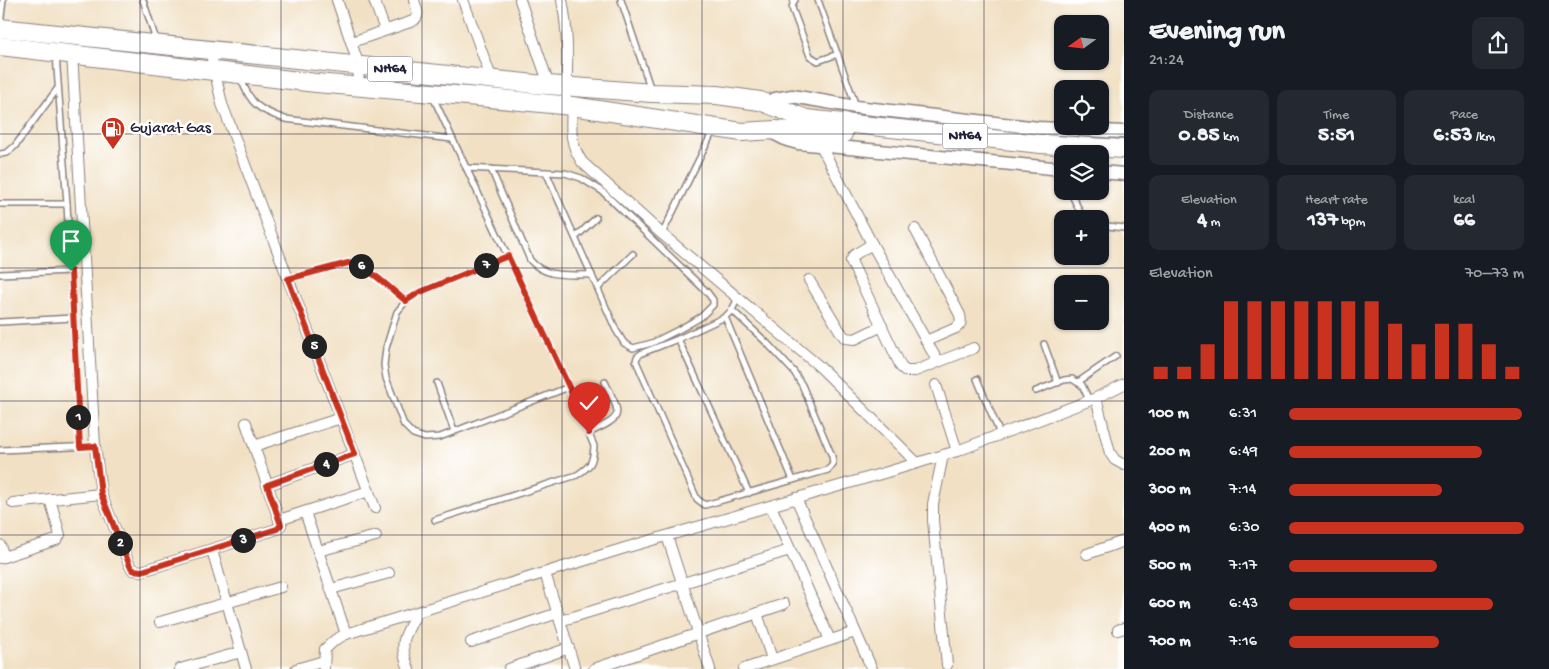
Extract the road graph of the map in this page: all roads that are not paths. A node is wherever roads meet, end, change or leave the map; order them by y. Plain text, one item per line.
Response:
1 (3, 0) edge
2 (143, 0) edge
3 (336, 0) edge
4 (374, 0) edge
5 (414, 0) edge
6 (463, 0) edge
7 (520, 0) edge
8 (562, 0) edge
9 (621, 0) edge
10 (795, 0) edge
11 (818, 0) edge
12 (0, 28) edge
13 (385, 30) junction
14 (352, 42) junction
15 (158, 45) junction
16 (0, 46) edge
17 (61, 46) junction
18 (210, 50) junction
19 (838, 54) junction
20 (359, 66) junction
21 (214, 70) junction
22 (238, 73) junction
23 (492, 80) junction
24 (425, 82) junction
25 (358, 86) junction
26 (549, 86) junction
27 (567, 87) junction
28 (59, 88) junction
29 (652, 93) junction
30 (766, 103) junction
31 (569, 106) junction
32 (856, 107) junction
33 (805, 125) junction
34 (715, 128) junction
35 (770, 130) junction
36 (1124, 132) edge
37 (452, 139) junction
38 (820, 144) junction
39 (1124, 149) edge
40 (0, 154) edge
41 (1109, 156) edge
42 (1124, 157) edge
43 (1054, 162) edge
44 (1054, 165) edge
45 (466, 168) junction
46 (492, 169) junction
47 (546, 172) junction
48 (1109, 173) edge
49 (1124, 174) edge
50 (0, 204) edge
51 (67, 204) junction
52 (596, 218) dead end
53 (1109, 226) edge
54 (1124, 228) edge
55 (915, 230) dead end
56 (662, 234) junction
57 (576, 237) junction
58 (872, 244) junction
59 (633, 254) dead end
60 (508, 256) junction
61 (71, 271) junction
62 (0, 274) edge
63 (592, 275) junction
64 (288, 279) junction
65 (809, 280) dead end
66 (598, 288) junction
67 (738, 298) junction
68 (406, 301) junction
69 (732, 310) junction
70 (725, 316) junction
71 (73, 318) junction
72 (0, 322) edge
73 (882, 326) junction
74 (678, 339) junction
75 (926, 341) junction
76 (1044, 344) dead end
77 (974, 348) dead end
78 (1116, 356) dead end
79 (938, 362) junction
80 (977, 379) dead end
81 (605, 382) dead end
82 (1078, 382) junction
83 (437, 383) dead end
84 (1058, 383) junction
85 (1124, 384) edge
86 (936, 385) dead end
87 (569, 387) junction
88 (1036, 391) dead end
89 (1092, 399) junction
90 (341, 418) junction
91 (246, 423) dead end
92 (454, 431) junction
93 (589, 433) junction
94 (1000, 434) junction
95 (95, 446) junction
96 (254, 446) junction
97 (80, 447) junction
98 (0, 450) edge
99 (957, 451) junction
100 (355, 454) junction
101 (943, 455) junction
102 (917, 463) junction
103 (1124, 465) edge
104 (793, 480) junction
105 (267, 485) junction
106 (369, 491) junction
107 (749, 493) junction
108 (101, 494) junction
109 (796, 498) junction
110 (50, 499) junction
111 (13, 503) dead end
112 (771, 506) junction
113 (375, 508) dead end
114 (305, 512) junction
115 (279, 520) junction
116 (435, 520) dead end
117 (376, 536) dead end
118 (667, 536) junction
119 (1124, 541) edge
120 (0, 545) edge
121 (212, 550) junction
122 (790, 550) junction
123 (318, 551) junction
124 (1087, 554) dead end
125 (2, 557) edge
126 (390, 573) dead end
127 (545, 573) junction
128 (682, 583) junction
129 (281, 588) dead end
130 (331, 589) junction
131 (227, 603) junction
132 (784, 604) dead end
133 (417, 612) junction
134 (757, 613) junction
135 (559, 617) junction
136 (160, 622) dead end
137 (855, 632) junction
138 (698, 633) junction
139 (346, 634) junction
140 (830, 640) junction
141 (471, 642) dead end
142 (569, 648) junction
143 (241, 652) junction
144 (772, 660) junction
145 (324, 665) edge
146 (947, 665) dead end
147 (180, 669) edge
148 (246, 669) edge
149 (296, 669) edge
150 (409, 669) edge
151 (509, 669) edge
152 (575, 669) edge
153 (594, 669) edge
154 (710, 669) edge
155 (744, 669) edge
156 (872, 669) edge

1 - 12 lane
2 - 15 lane
3 - 14 street
4 - 13 street
5 - 13 street
6 - 23 street
7 - 26 street
8 - 27 street
9 - 29 lane
10 - 19 lane
11 - 19 lane
12 - 17 highway, NH64
13 - 14 street
14 - 20 street
15 - 17 highway, NH64
15 - 18 highway, NH64
16 - 17 highway, NH64
17 - 21 highway, NH64
17 - 28 lane
17 - 95 street
18 - 20 highway, NH64
18 - 21 street
19 - 32 lane
20 - 24 highway, NH64
20 - 25 street
21 - 22 highway, NH64
21 - 64 street
22 - 25 highway, NH64
22 - 37 lane
23 - 24 highway, NH64
23 - 26 highway, NH64
24 - 25 highway, NH64
24 - 31 highway, NH64
24 - 37 lane
26 - 27 highway, NH64
27 - 29 highway, NH64
27 - 31 street
28 - 40 lane
28 - 51 lane
29 - 30 highway, NH64
30 - 32 street
30 - 33 highway, NH64
31 - 34 highway, NH64
31 - 56 street
32 - 36 street
33 - 35 highway, NH64
33 - 39 highway, NH64
33 - 43 highway, NH64
34 - 35 highway, NH64
34 - 56 lane
35 - 38 street, NH64
37 - 45 lane
38 - 44 street, NH64
38 - 58 street
41 - 42 highway
45 - 46 lane
45 - 60 lane
46 - 47 lane
46 - 63 lane
47 - 57 lane
47 - 66 lane
48 - 49 street
50 - 51 lane
51 - 61 lane
52 - 57 lane
53 - 54 lane
55 - 75 street
56 - 67 street
57 - 63 lane
58 - 73 street
58 - 75 street
59 - 66 lane
60 - 68 lane
60 - 87 lane
61 - 62 lane
61 - 71 lane
63 - 66 lane
64 - 68 lane
64 - 90 street
65 - 73 street
67 - 69 lane
67 - 102 street
68 - 92 lane
69 - 70 lane
69 - 104 lane
70 - 74 lane
70 - 104 lane
71 - 72 lane
71 - 97 lane
73 - 79 street
74 - 107 lane
74 - 107 lane
75 - 79 street
76 - 84 lane
77 - 79 street
78 - 82 lane
80 - 94 lane
81 - 93 lane
82 - 84 lane
82 - 89 lane
83 - 92 lane
84 - 88 lane
85 - 89 street
86 - 99 street
87 - 92 lane
87 - 93 lane
89 - 94 street
89 - 103 street
90 - 96 street
90 - 100 street
91 - 96 street
93 - 116 lane
94 - 99 street
95 - 97 lane
95 - 108 street
96 - 105 street
97 - 98 lane
99 - 101 street
100 - 105 street
100 - 106 street
101 - 102 street
101 - 146 street
102 - 109 street
104 - 107 lane
105 - 115 street
106 - 113 street
106 - 114 street
108 - 110 street
108 - 121 street
109 - 112 street
109 - 137 street
110 - 111 street
110 - 125 street
112 - 118 street
112 - 122 street
114 - 115 street
114 - 123 street
115 - 121 street
117 - 123 street
118 - 127 street
118 - 128 street
119 - 124 street
120 - 125 street
121 - 131 street
122 - 128 street
122 - 140 street
123 - 130 street
126 - 130 street
127 - 133 street
127 - 135 street
128 - 135 street
128 - 138 street
129 - 131 street
130 - 139 street
131 - 136 street
131 - 143 street
132 - 134 street
133 - 139 street
133 - 150 street
134 - 138 street
134 - 144 street
135 - 141 street
135 - 142 street
137 - 140 street
137 - 156 street
138 - 153 street
138 - 154 street
139 - 145 street
140 - 144 street
142 - 151 street
142 - 152 street
143 - 147 street
143 - 148 street
144 - 155 street
145 - 149 street

